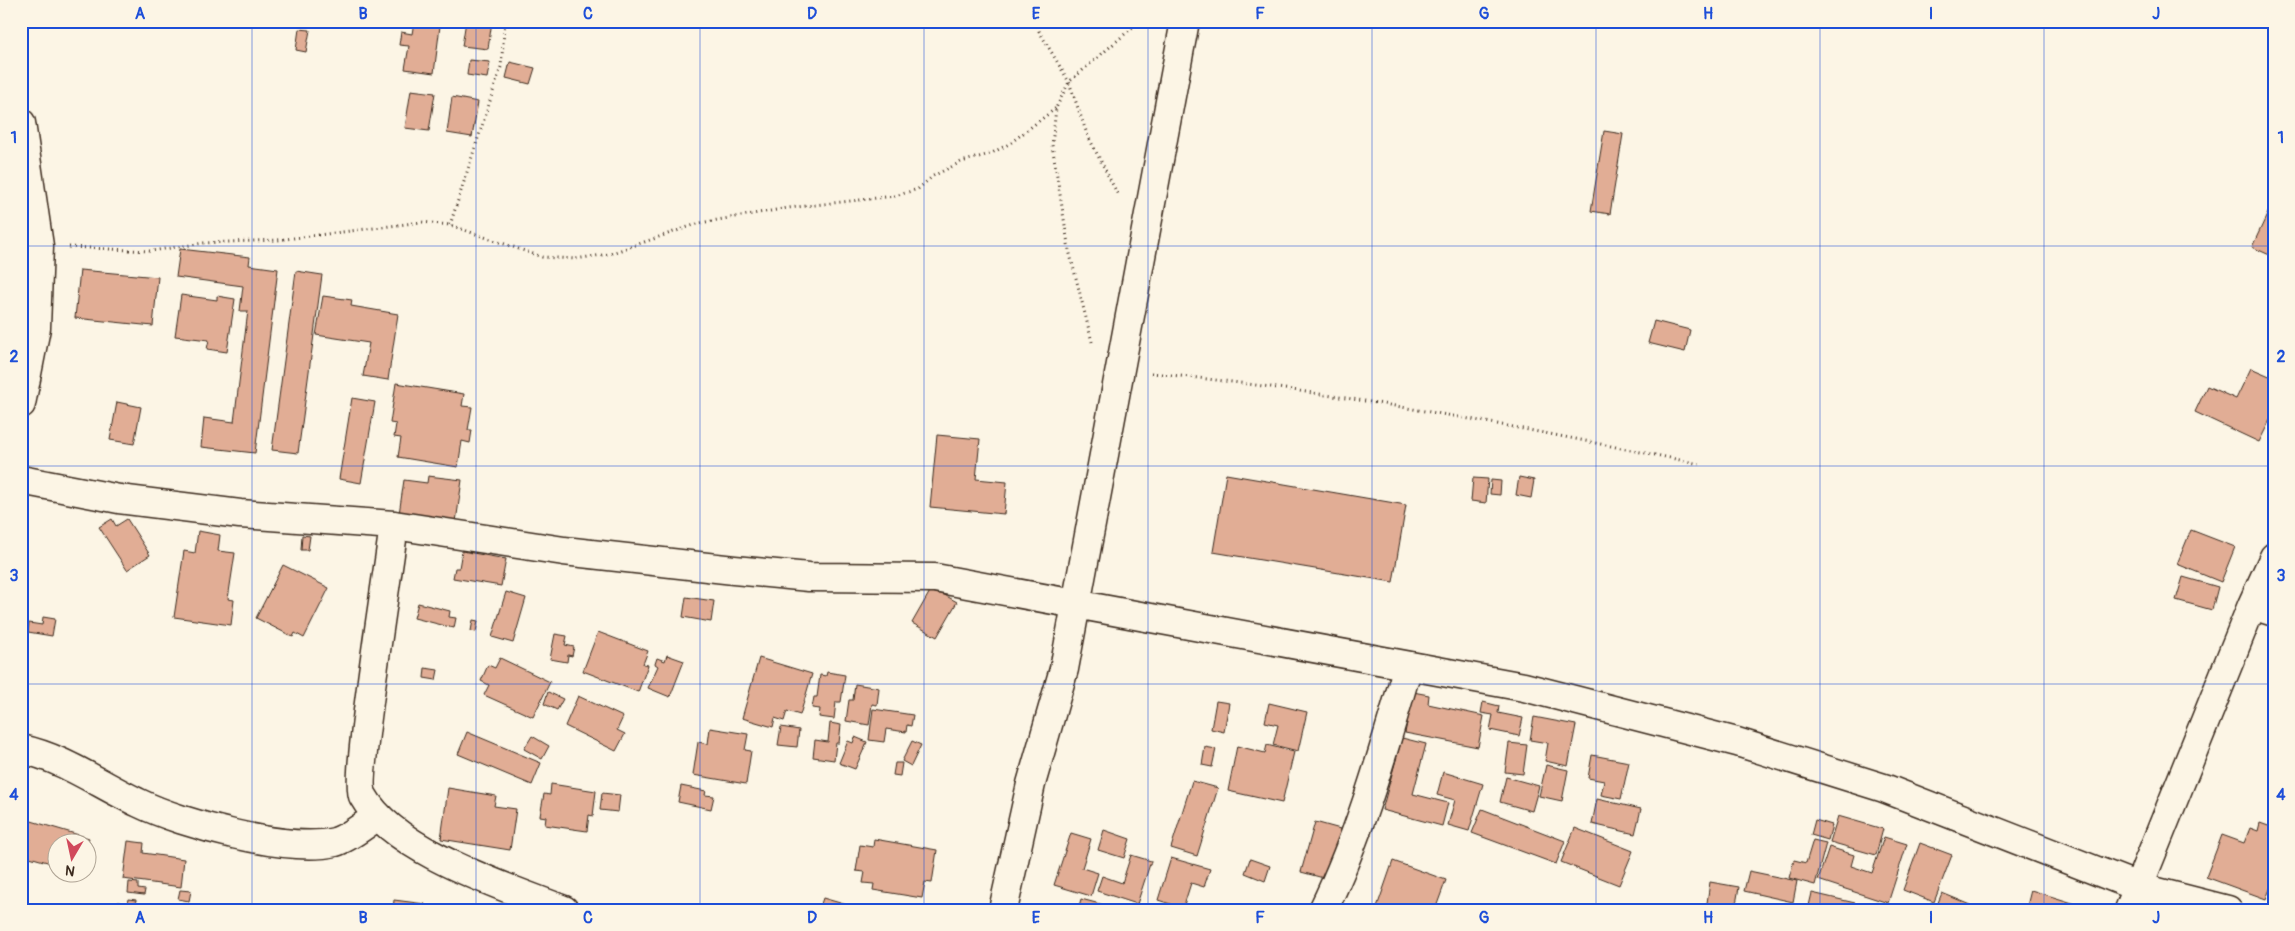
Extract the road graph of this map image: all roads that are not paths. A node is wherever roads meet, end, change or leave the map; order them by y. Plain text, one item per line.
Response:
1 (1185, 21) edge
2 (21, 123) edge
3 (21, 404) edge
4 (21, 480) edge
5 (394, 525) junction
6 (2274, 557) edge
7 (1076, 604) junction
8 (2263, 609) edge
9 (1408, 666) junction
10 (21, 749) edge
11 (378, 816) junction
12 (2133, 899) edge
13 (564, 910) edge
14 (1003, 910) edge
15 (1323, 910) edge
16 (2228, 910) edge

1 - 7 street
2 - 3 street
4 - 5 street
5 - 7 street
5 - 11 street
6 - 8 street
7 - 9 street
7 - 14 street
8 - 12 street
9 - 12 street
9 - 15 street
10 - 11 street
11 - 13 street
12 - 16 street

